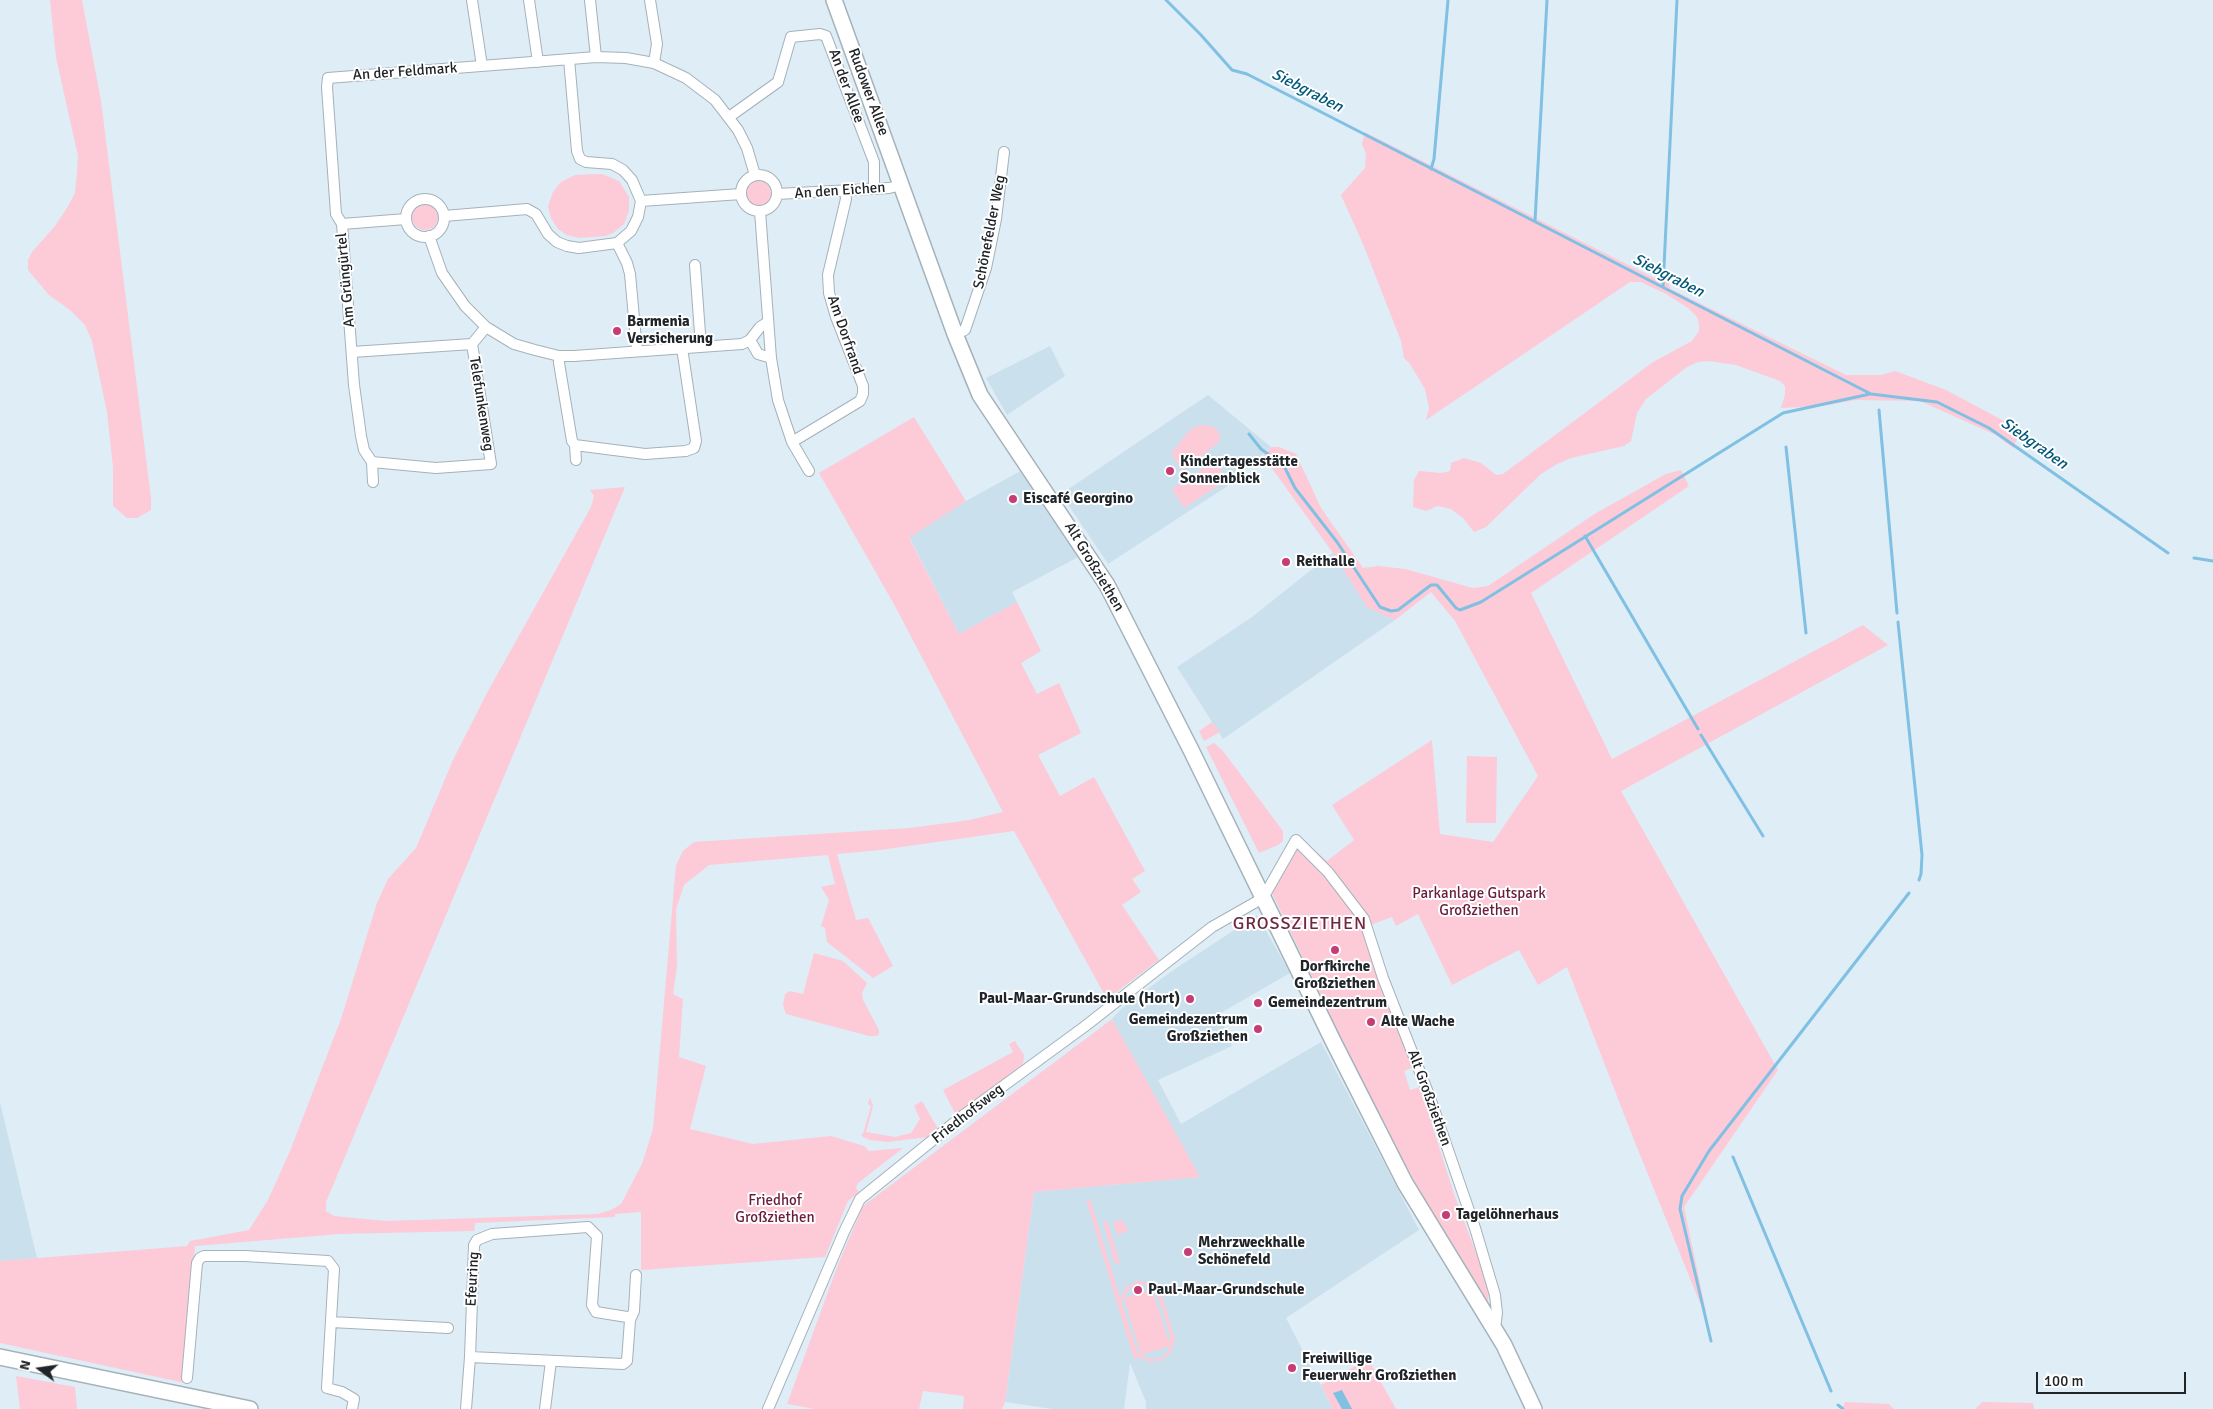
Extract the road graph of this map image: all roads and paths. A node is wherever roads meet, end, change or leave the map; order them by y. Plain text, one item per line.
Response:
1 (472, 0) edge
2 (529, 0) edge
3 (590, 0) edge
4 (650, 0) edge
5 (834, 0) edge
6 (596, 57) junction
7 (569, 59) junction
8 (538, 62) junction
9 (654, 63) junction
10 (482, 66) junction
11 (328, 78) joint
12 (729, 117) junction
13 (1004, 152) dead end
14 (755, 175) junction
15 (902, 185) junction
16 (874, 188) junction
17 (846, 190) junction
18 (741, 194) junction
19 (777, 194) junction
20 (641, 201) junction
21 (760, 211) junction
22 (444, 216) junction
23 (406, 219) junction
24 (342, 224) junction
25 (430, 236) junction
26 (617, 243) junction
27 (695, 265) dead end
28 (768, 322) junction
29 (486, 327) junction
30 (955, 334) junction
31 (750, 340) junction
32 (472, 344) junction
33 (701, 347) junction
34 (682, 348) junction
35 (352, 352) junction
36 (636, 352) junction
37 (559, 356) junction
38 (771, 358) junction
39 (792, 442) junction
40 (575, 445) junction
41 (576, 460) dead end
42 (372, 462) junction
43 (809, 471) dead end
44 (373, 482) dead end
45 (1263, 898) junction
46 (636, 1275) dead end
47 (630, 1320) junction
48 (332, 1322) junction
49 (448, 1328) dead end
50 (1494, 1329) junction
51 (0, 1357) edge
52 (470, 1357) junction
53 (550, 1361) junction
54 (187, 1378) dead end
55 (250, 1409) edge
56 (352, 1409) edge
57 (466, 1409) edge
58 (544, 1409) edge
59 (768, 1409) edge
60 (1534, 1409) edge

1 - 10 street
2 - 8 street
3 - 6 street
4 - 9 street
5 - 15 street, Rudower Allee
6 - 7 street, An der Feldmark
6 - 9 street, An der Feldmark
7 - 8 street, An der Feldmark
7 - 20 street
8 - 10 street, An der Feldmark
9 - 12 street, An der Feldmark
10 - 11 street, An der Feldmark
11 - 24 street, Am Grüngürtel
12 - 14 street, An der Feldmark
12 - 16 street, An der Allee
13 - 30 street, Schönefelder Weg
14 - 18 street
14 - 19 street, An den Eichen
15 - 16 street, An den Eichen
15 - 30 street, Alt Großziethen
16 - 17 street, An den Eichen
17 - 19 street, An den Eichen
17 - 39 street, Am Dorfrand
18 - 20 street
18 - 21 street
19 - 21 street, An den Eichen
20 - 26 street
21 - 28 street
22 - 23 street
22 - 25 street
22 - 26 street
23 - 24 street
23 - 25 street
24 - 35 street, Am Grüngürtel
25 - 29 street
26 - 36 street
27 - 33 street
28 - 31 street
28 - 38 street
29 - 32 street, Telefunkenweg
29 - 37 street
30 - 45 street, Alt Großziethen
31 - 33 street
31 - 38 street
32 - 35 street, Telefunkenweg
32 - 42 street, Telefunkenweg
33 - 34 street
34 - 36 street
34 - 40 street
35 - 42 street, Am Grüngürtel
36 - 37 street
37 - 40 street
38 - 39 street
39 - 43 street
40 - 41 street
42 - 44 street, Am Grüngürtel
45 - 50 street, Alt Großziethen
45 - 50 street, Alt Großziethen
45 - 59 street, Friedhofsweg
46 - 47 street
47 - 52 street, Efeuring
47 - 53 street
48 - 49 street
48 - 54 street
48 - 56 street
50 - 60 street, Alt Großziethen
51 - 55 street
52 - 53 street
52 - 57 street, Efeuring
53 - 58 street

